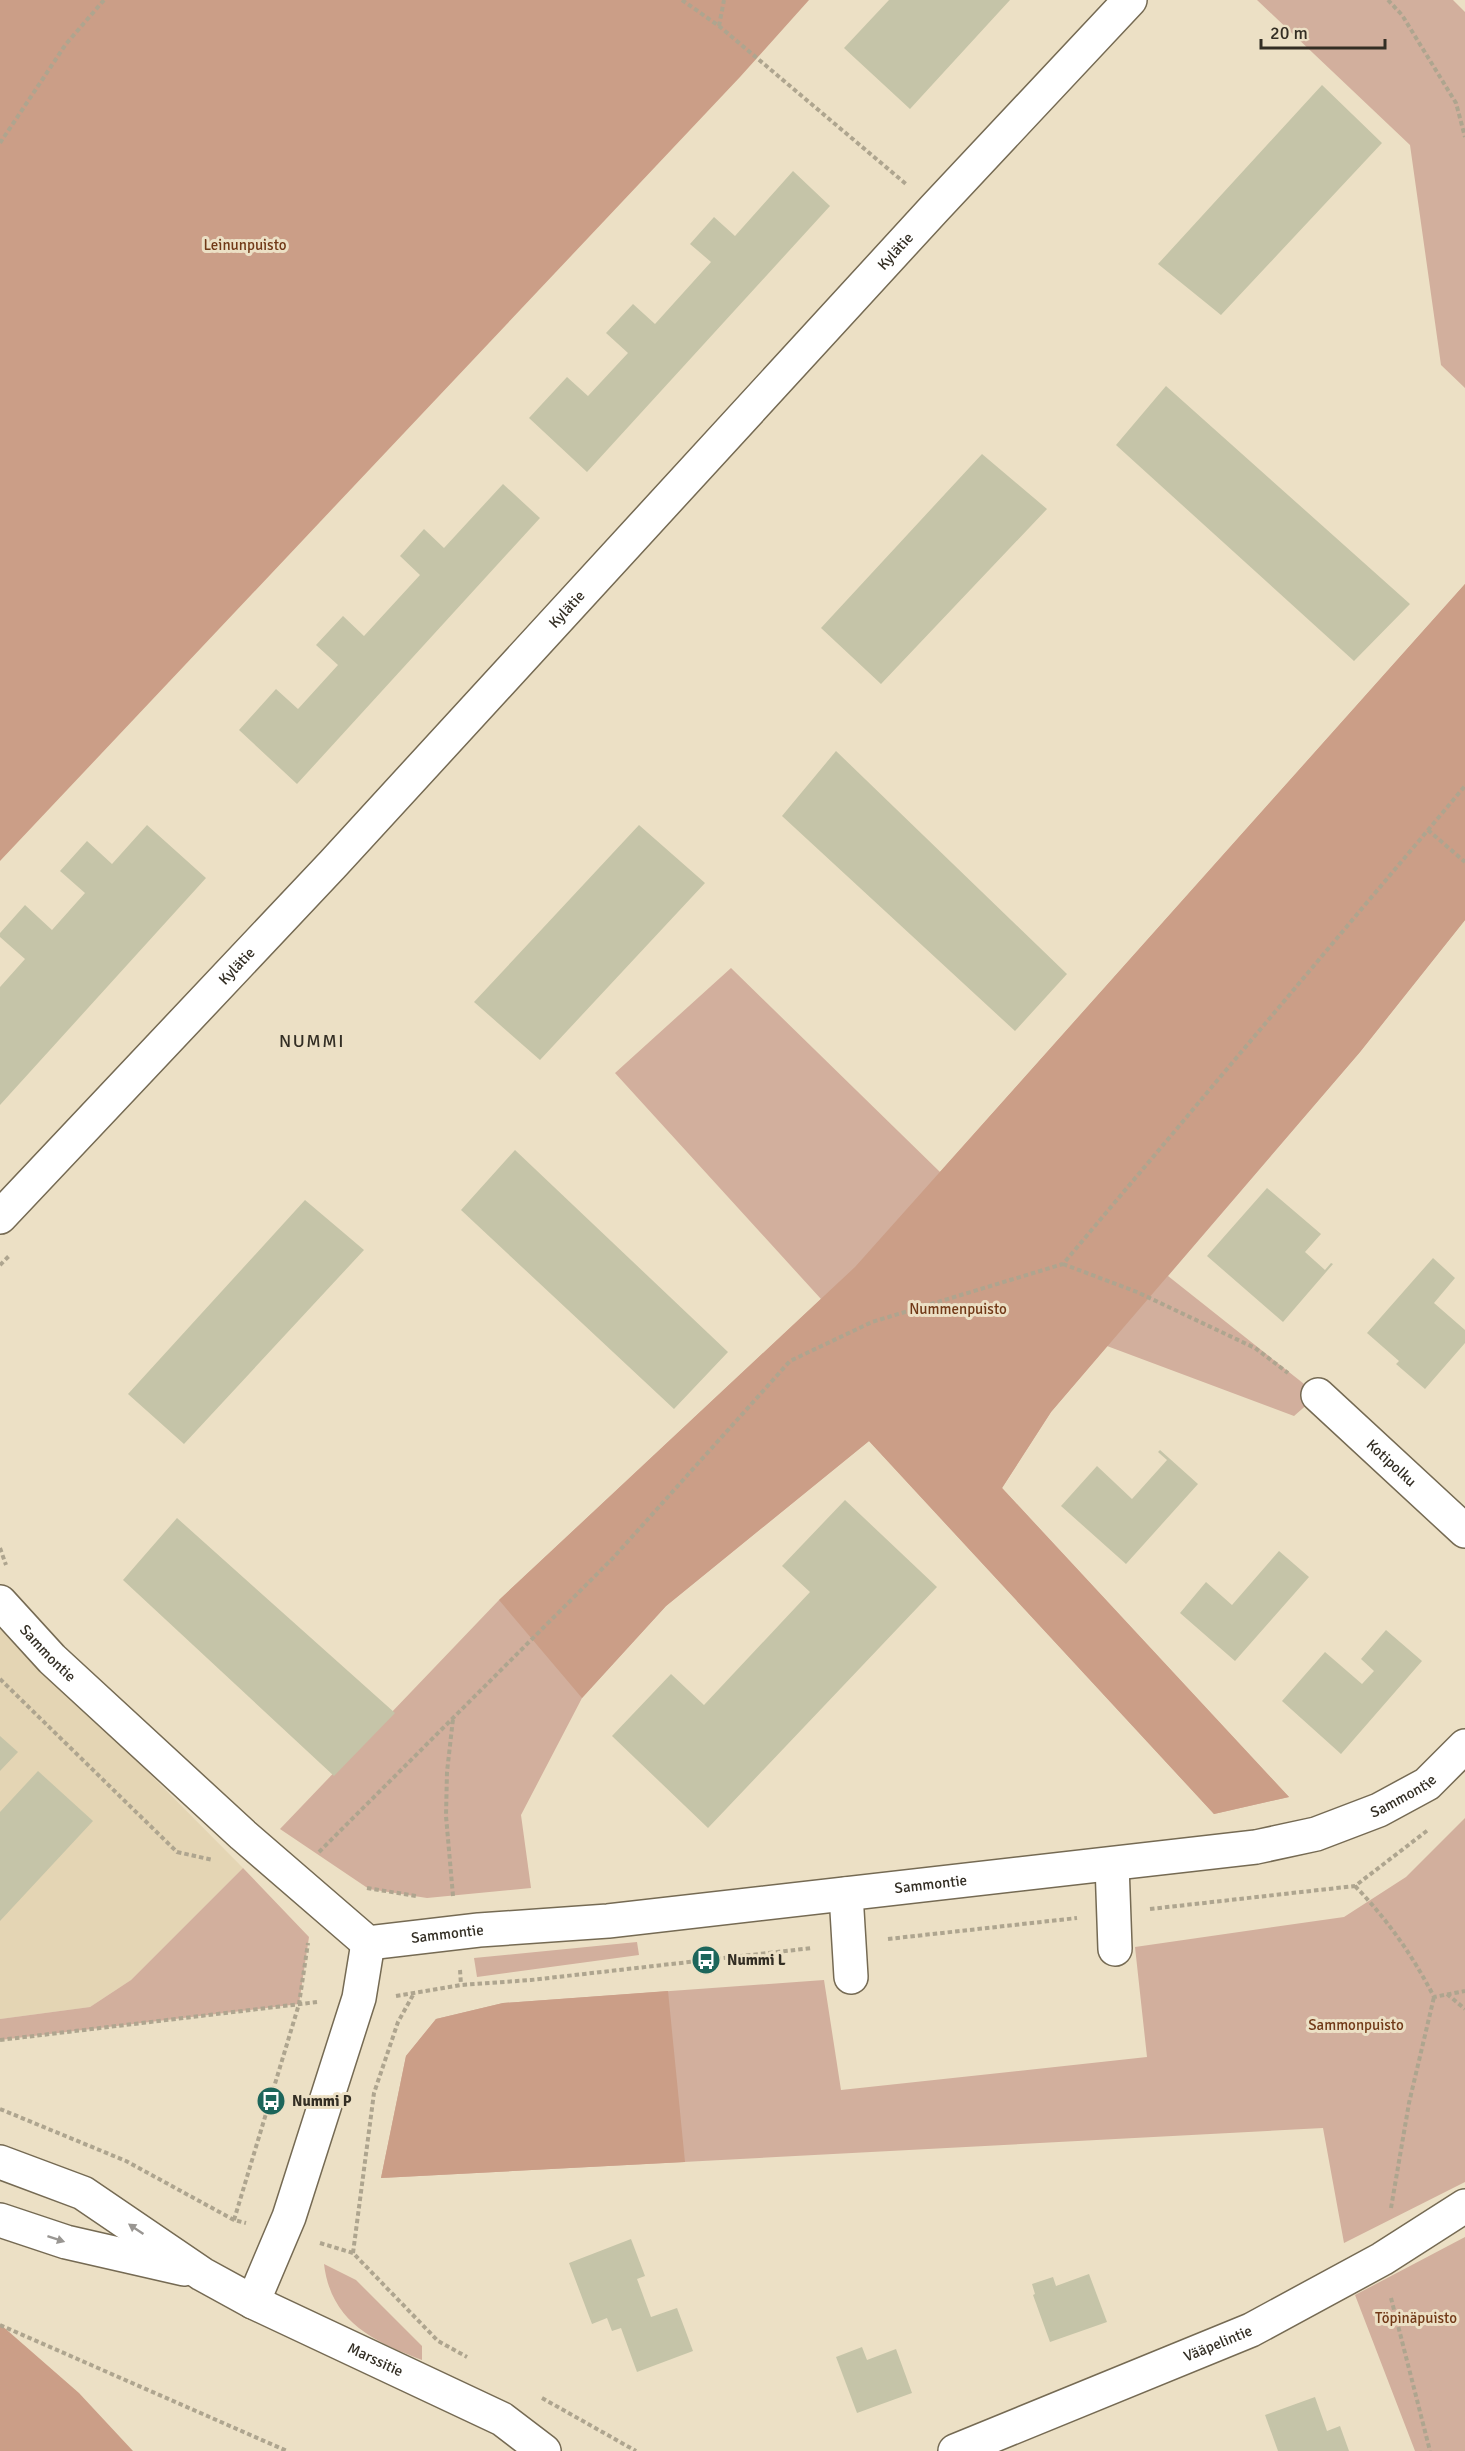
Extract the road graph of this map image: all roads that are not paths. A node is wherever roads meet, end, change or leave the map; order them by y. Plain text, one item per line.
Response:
1 (1130, 0) edge
2 (0, 1217) edge
3 (1318, 1395) road end
4 (1465, 1531) edge
5 (5, 1588) edge
6 (1465, 1746) edge
7 (1112, 1864) junction
8 (846, 1894) junction
9 (368, 1943) junction
10 (1116, 1949) dead end
11 (851, 1977) dead end
12 (0, 2162) edge
13 (1465, 2206) edge
14 (0, 2220) edge
15 (202, 2274) junction
16 (253, 2302) junction
17 (544, 2451) edge
18 (955, 2451) edge

1 - 2 street, Kylätie
3 - 4 street, Kotipolku
5 - 9 street, Sammontie
6 - 7 street, Sammontie
7 - 8 street, Sammontie
7 - 10 street
8 - 9 street, Sammontie
8 - 11 street
9 - 16 street
15 -> 12 street, Marssitie
13 - 18 street, Vääpelintie
14 -> 15 street, Marssitie
15 - 16 street, Marssitie
16 - 17 street, Marssitie

